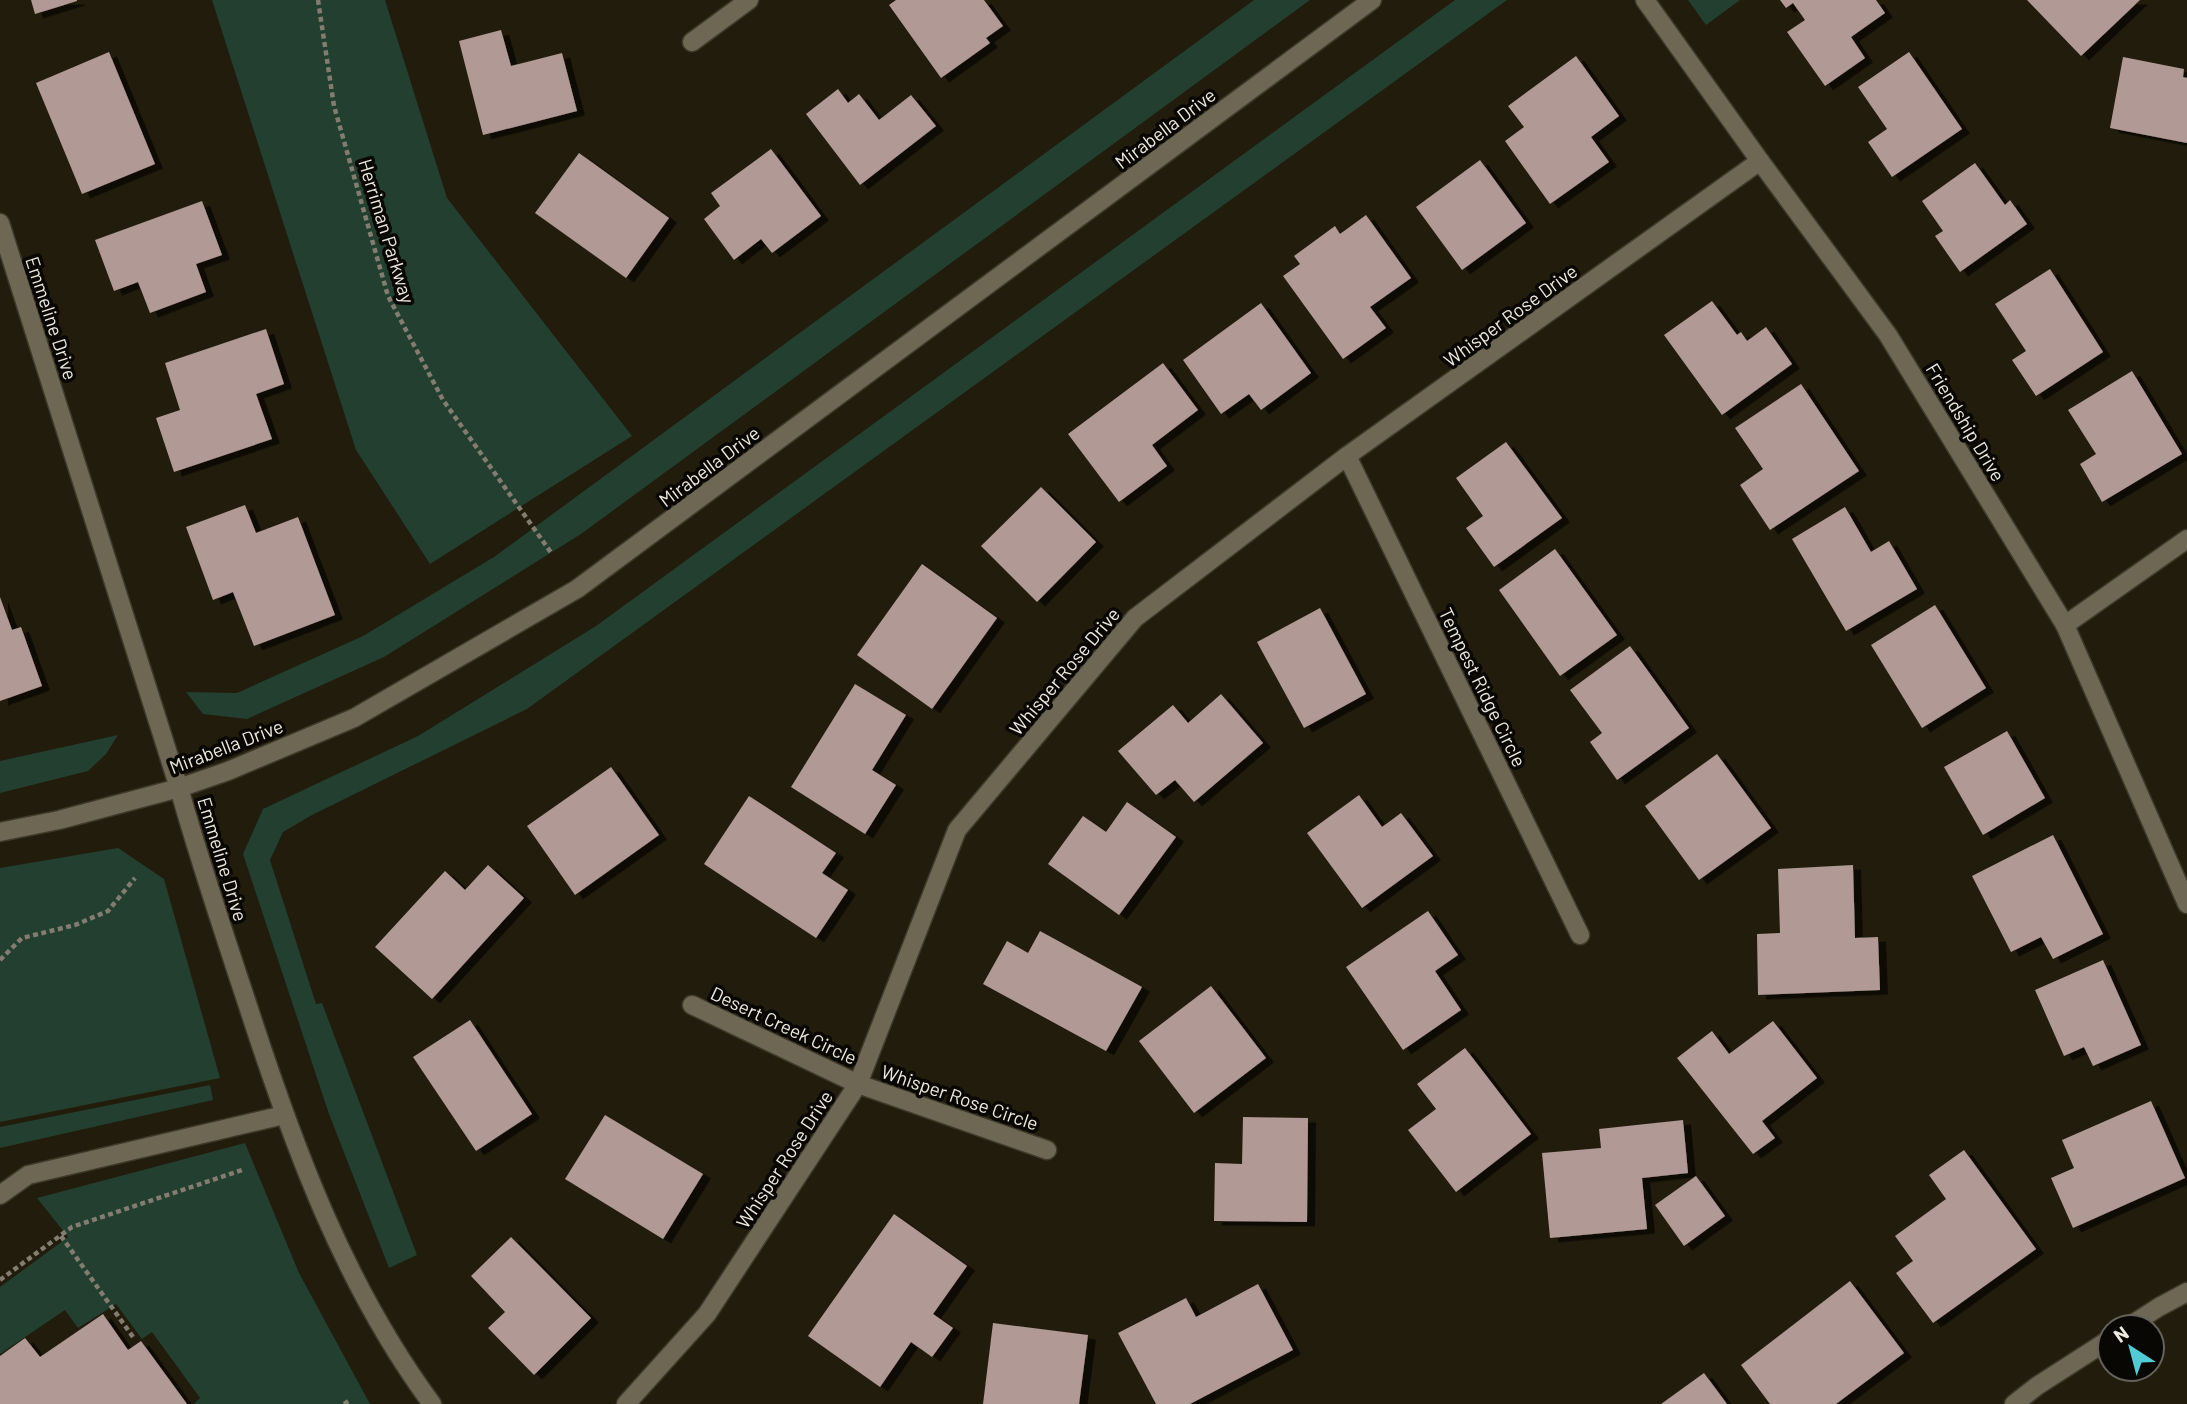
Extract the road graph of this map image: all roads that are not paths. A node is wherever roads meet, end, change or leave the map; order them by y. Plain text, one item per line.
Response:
1 (749, 0) edge
2 (1373, 0) edge
3 (1645, 0) edge
4 (692, 42) dead end
5 (1760, 161) junction
6 (0, 223) edge
7 (1347, 456) junction
8 (2187, 538) edge
9 (2065, 625) junction
10 (179, 788) junction
11 (0, 832) edge
12 (2187, 904) edge
13 (1580, 935) dead end
14 (691, 1005) dead end
15 (858, 1084) junction
16 (284, 1115) junction
17 (1047, 1150) dead end
18 (0, 1195) edge
19 (2187, 1292) edge
20 (2152, 1313) edge
21 (2096, 1348) edge
22 (432, 1404) edge
23 (626, 1404) edge
24 (2014, 1404) edge

1 - 4 street
2 - 10 street, Mirabella Drive
3 - 5 street, Friendship Drive
5 - 7 street, Whisper Rose Drive
5 - 9 street, Friendship Drive
6 - 10 street, Emmeline Drive
7 - 13 street, Tempest Ridge Circle
7 - 15 street, Whisper Rose Drive
8 - 9 street
9 - 12 street, Friendship Drive
10 - 11 street, Mirabella Drive
10 - 16 street, Emmeline Drive
14 - 15 street, Desert Creek Circle
15 - 17 street, Whisper Rose Circle
15 - 23 street, Whisper Rose Drive
16 - 18 street
16 - 22 street, Emmeline Drive
19 - 20 street
21 - 24 street

